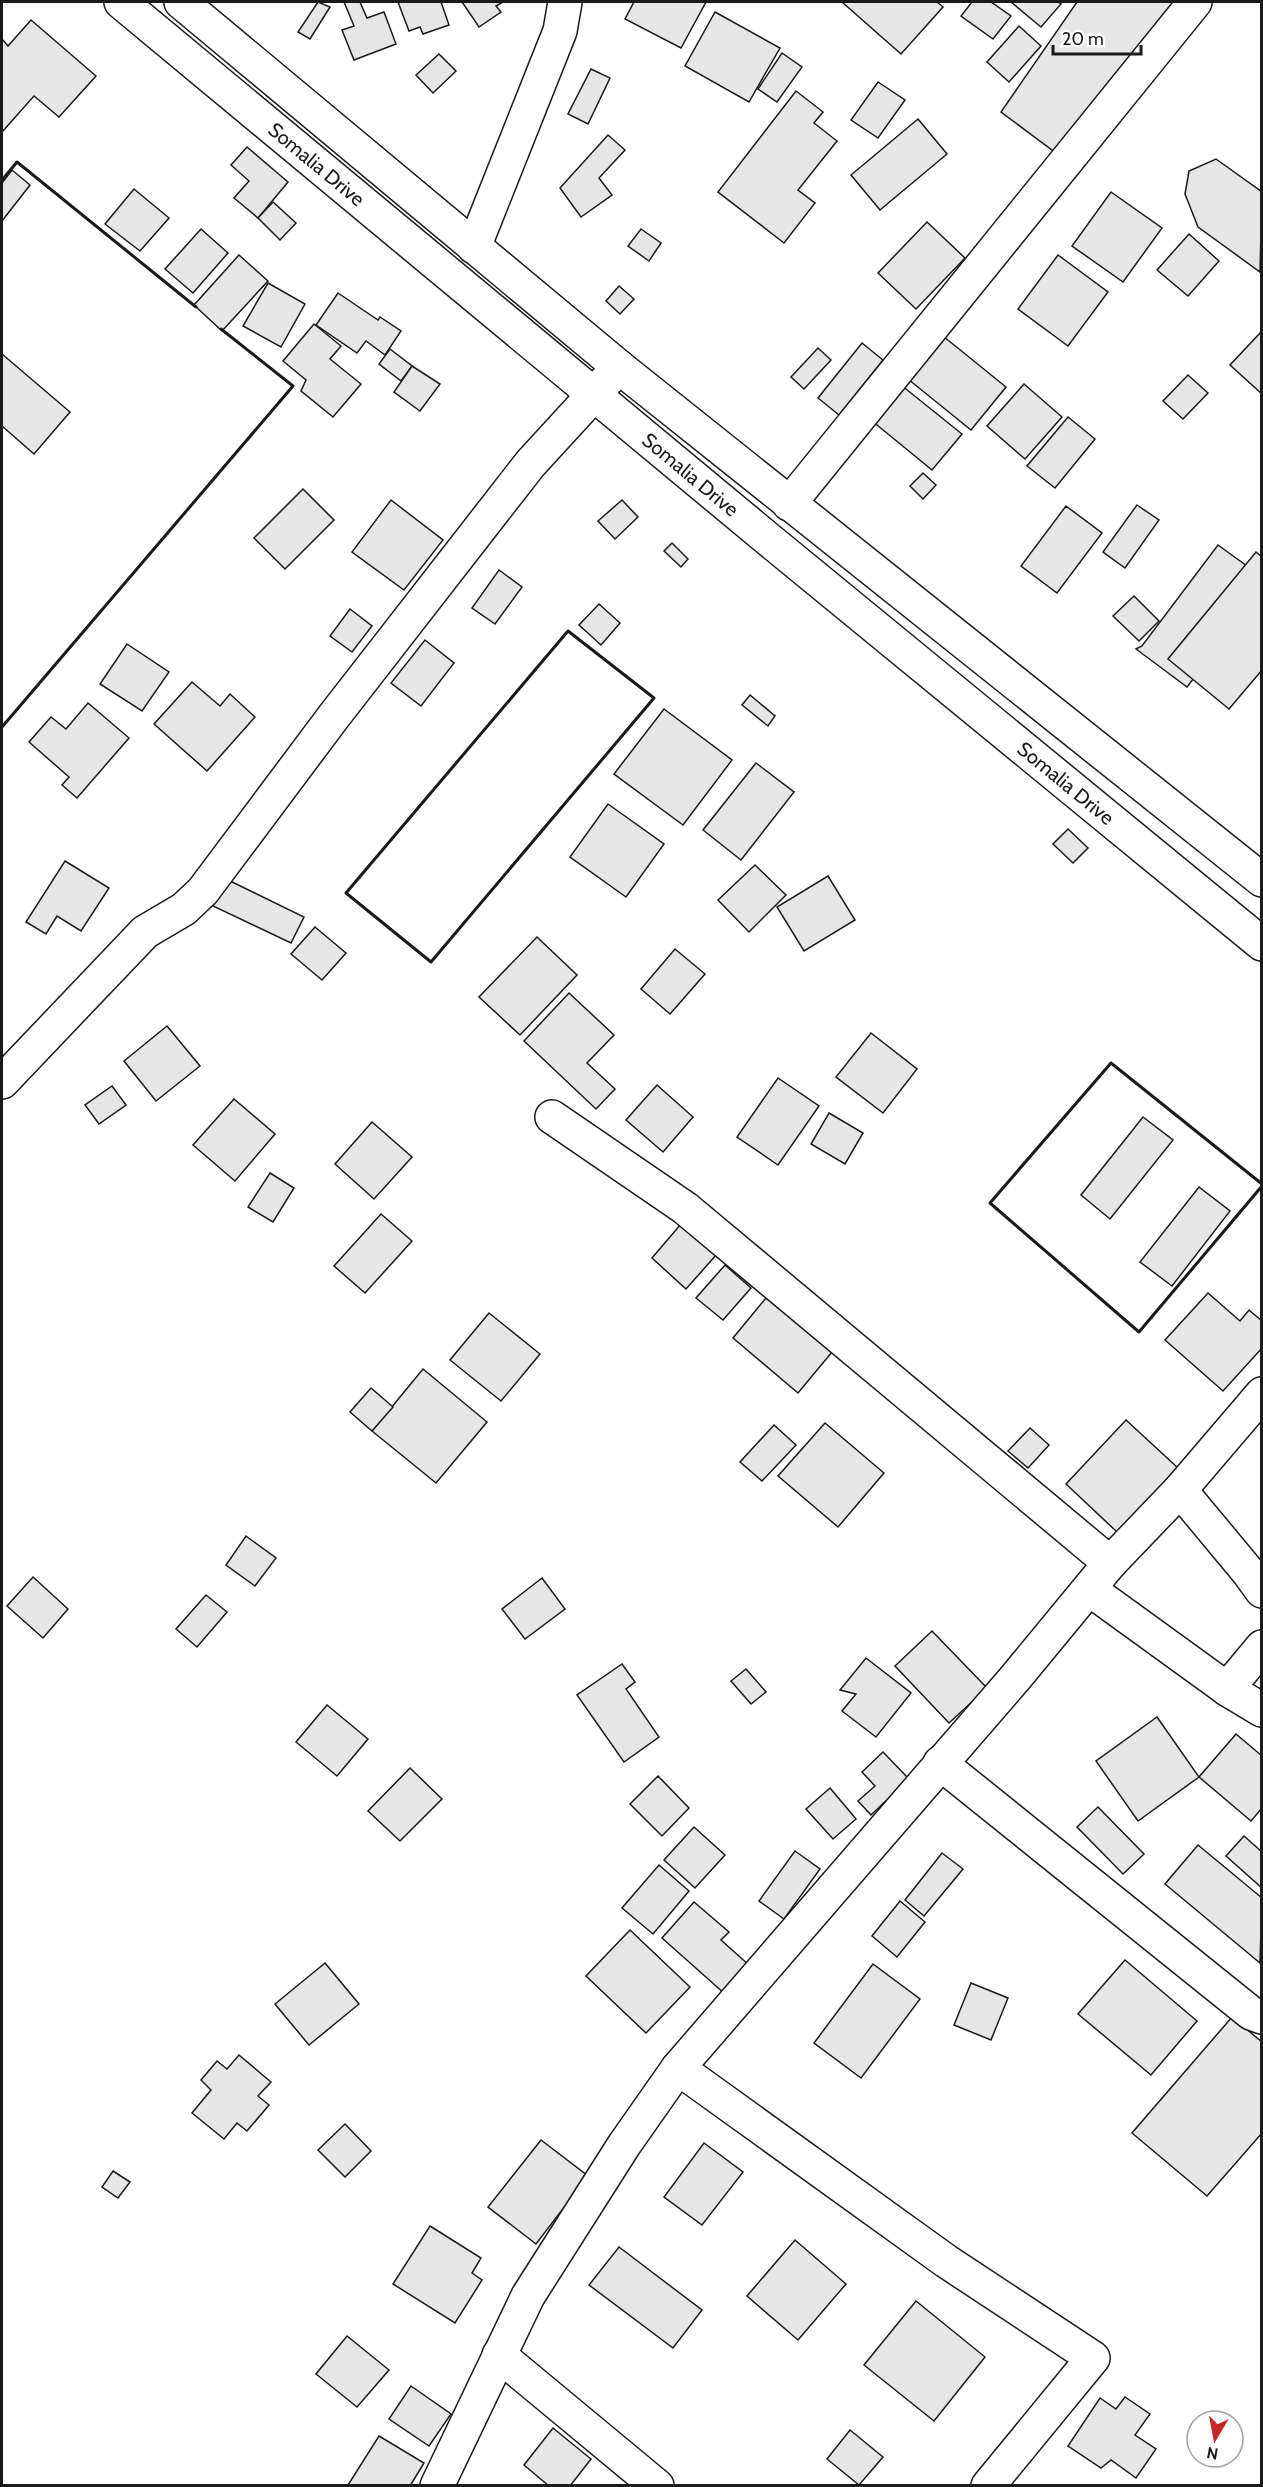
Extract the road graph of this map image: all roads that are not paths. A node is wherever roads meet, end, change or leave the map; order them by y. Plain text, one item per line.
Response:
1 (121, 2) edge
2 (181, 2) edge
3 (565, 2) edge
4 (1195, 2) edge
5 (474, 247) junction
6 (619, 368) junction
7 (594, 395) junction
8 (789, 504) junction
9 (1262, 880) edge
10 (1262, 944) edge
11 (2, 1082) edge
12 (552, 1117) dead end
13 (1262, 1394) edge
14 (1180, 1490) junction
15 (1110, 1563) junction
16 (1089, 1589) junction
17 (1262, 1591) edge
18 (1262, 1647) edge
19 (1227, 1689) junction
20 (1262, 1710) edge
21 (940, 1763) junction
22 (1258, 2010) edge
23 (678, 2068) junction
24 (499, 2355) junction
25 (437, 2486) edge
26 (657, 2486) edge
27 (988, 2486) edge

1 - 7 street, Somalia Drive
2 - 5 street, Somalia Drive
3 - 5 street
4 - 8 street
5 - 6 street, Somalia Drive
6 - 7 street
6 - 8 street, Somalia Drive
7 - 10 street, Somalia Drive
7 - 11 street
8 - 9 street, Somalia Drive
12 - 15 street
13 - 14 street
14 - 15 street
14 - 17 street
15 - 16 street
16 - 19 street
16 - 21 street
18 - 19 street
19 - 20 street
21 - 22 street
21 - 23 street
23 - 24 street
23 - 27 street
24 - 25 street
24 - 26 street

